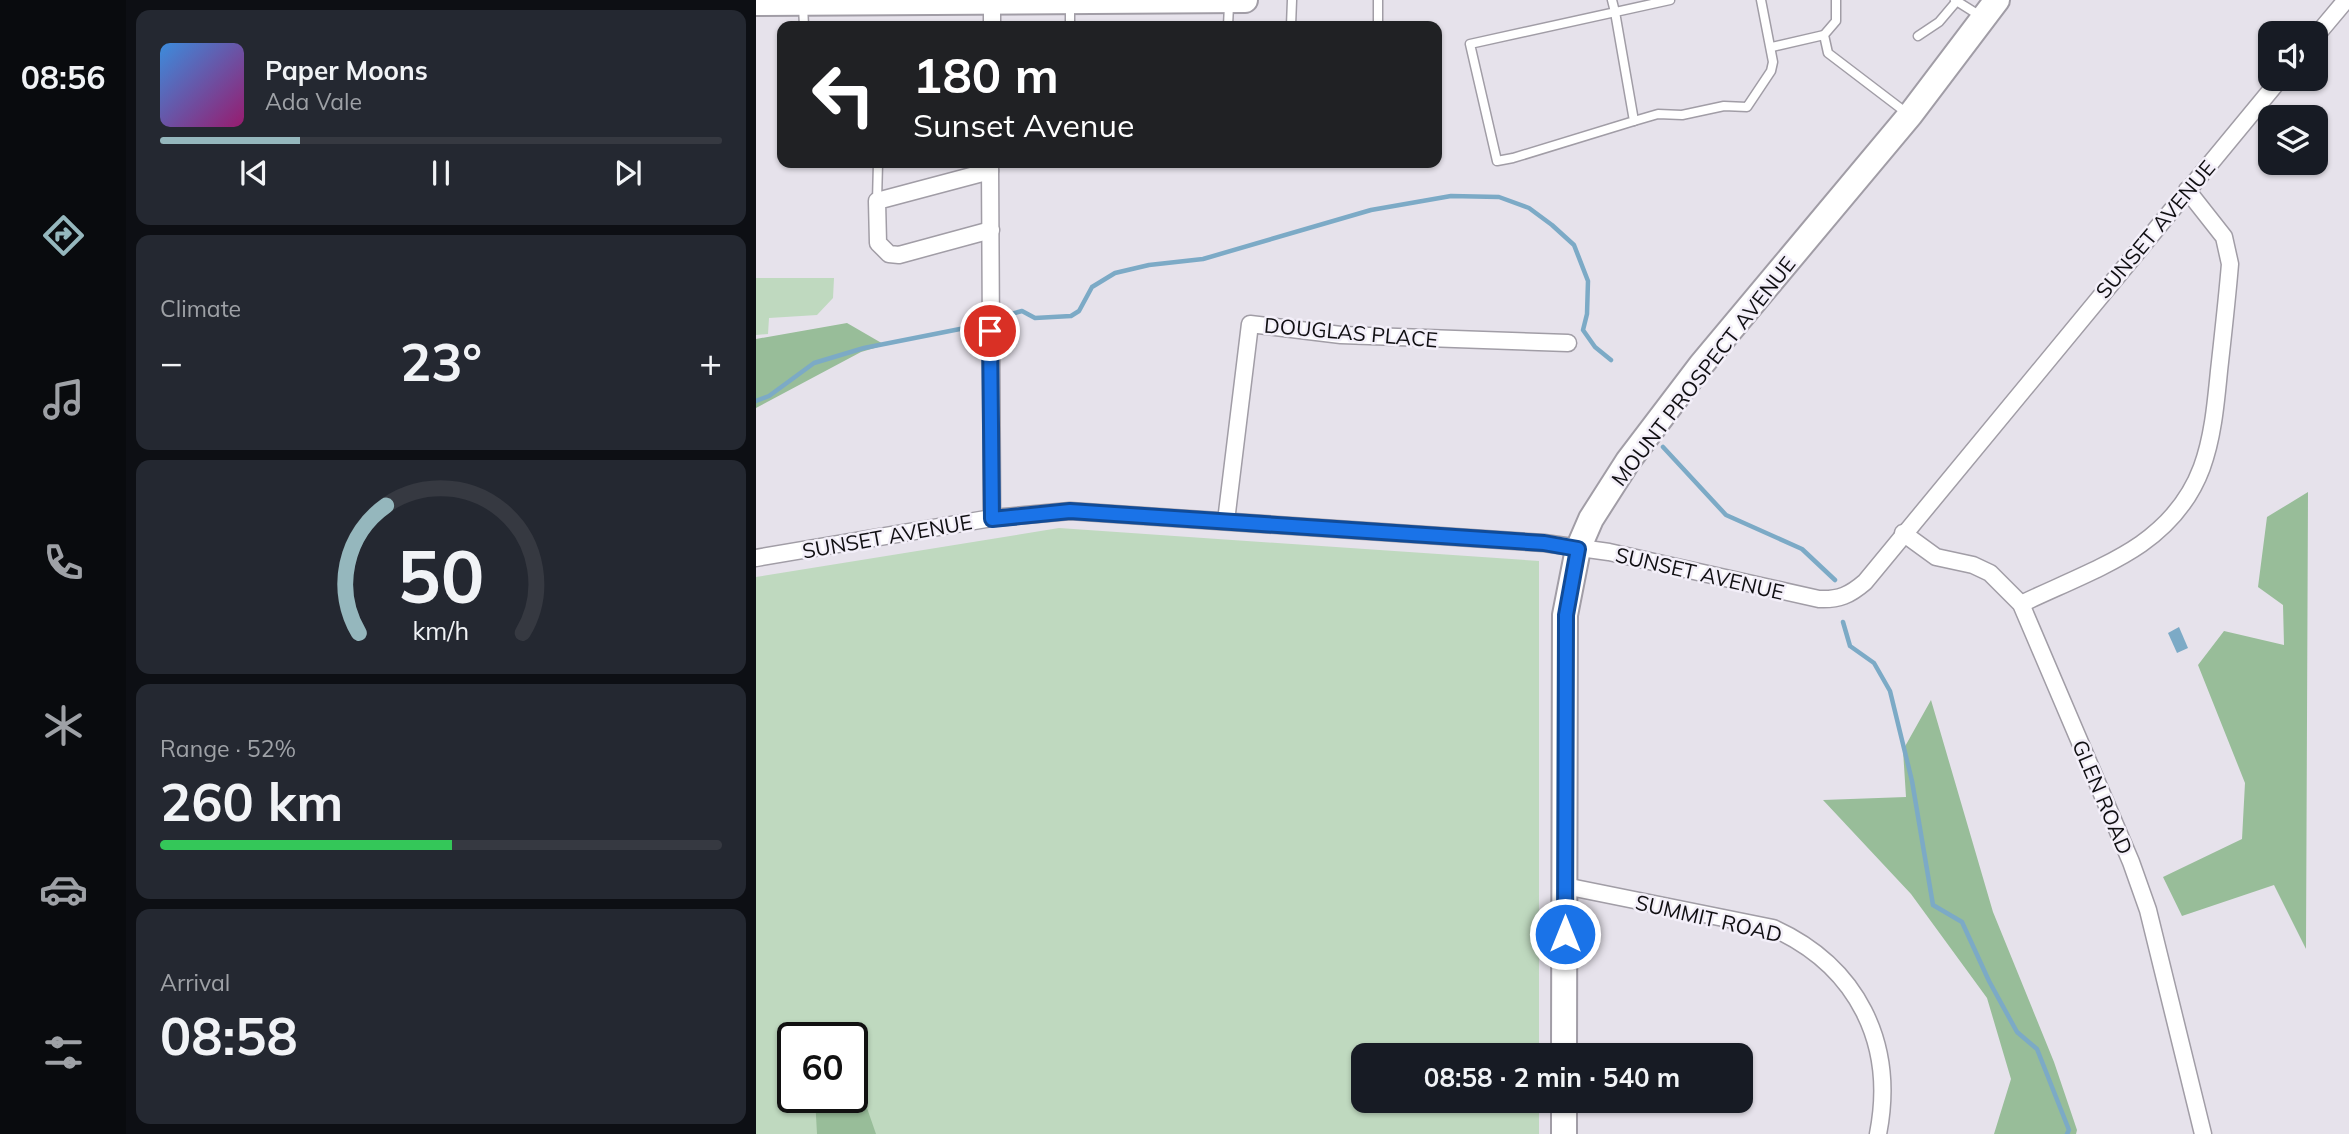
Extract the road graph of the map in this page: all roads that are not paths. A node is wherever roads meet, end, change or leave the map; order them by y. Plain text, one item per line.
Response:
1 (1102, 0) edge
2 (1245, 0) edge
3 (1292, 0) edge
4 (1378, 0) edge
5 (1612, 0) edge
6 (1670, 0) edge
7 (1762, 0) edge
8 (1836, 0) edge
9 (2346, 0) edge
10 (890, 1) edge
11 (992, 1) edge
12 (1229, 1) edge
13 (1955, 1) edge
14 (756, 4) edge
15 (1991, 9) edge
16 (1615, 12) junction
17 (1070, 14) edge
18 (803, 15) edge
19 (992, 21) edge
20 (1228, 21) edge
21 (1292, 21) edge
22 (1378, 21) edge
23 (2328, 21) edge
24 (1825, 35) junction
25 (1918, 36) dead end
26 (1772, 47) junction
27 (2270, 91) edge
28 (1910, 115) junction
29 (1634, 121) junction
30 (878, 168) edge
31 (987, 168) edge
32 (990, 168) edge
33 (2188, 190) junction
34 (877, 201) junction
35 (991, 230) junction
36 (1568, 343) dead end
37 (992, 519) junction
38 (1226, 521) junction
39 (1903, 533) junction
40 (1578, 549) junction
41 (756, 558) edge
42 (2021, 604) junction
43 (1565, 886) junction
44 (1564, 1043) edge
45 (1564, 1113) edge
46 (1564, 1134) edge
47 (1878, 1134) edge
48 (2203, 1134) edge

1 - 12 main road
1 - 17 main road
2 - 12 main road
3 - 21 lane
4 - 22 lane
5 - 16 lane
6 - 16 lane
7 - 26 lane
8 - 24 lane
9 - 23 street
10 - 11 main road
10 - 18 main road
11 - 17 main road
11 - 19 street
12 - 20 lane
13 - 15 lane
13 - 25 lane
14 - 18 main road
15 - 28 main road, MOUNT PROSPECT AVENUE
16 - 29 lane
16 - 29 lane
24 - 26 lane
24 - 28 lane
26 - 29 lane
27 - 33 street, SUNSET AVENUE
28 - 40 main road, MOUNT PROSPECT AVENUE
30 - 34 lane
31 - 34 street
32 - 35 street
33 - 39 street, SUNSET AVENUE
33 - 42 street
34 - 35 street
35 - 37 street
36 - 38 street, DOUGLAS PLACE
37 - 38 street, SUNSET AVENUE
37 - 41 street, SUNSET AVENUE
38 - 40 street, SUNSET AVENUE
39 - 40 street, SUNSET AVENUE
39 - 42 street, GLEN ROAD
40 - 43 main road, MOUNT PROSPECT AVENUE
42 - 48 street, GLEN ROAD
43 - 44 main road, MOUNT PROSPECT AVENUE
43 - 47 street, SUMMIT ROAD
45 - 46 main road

